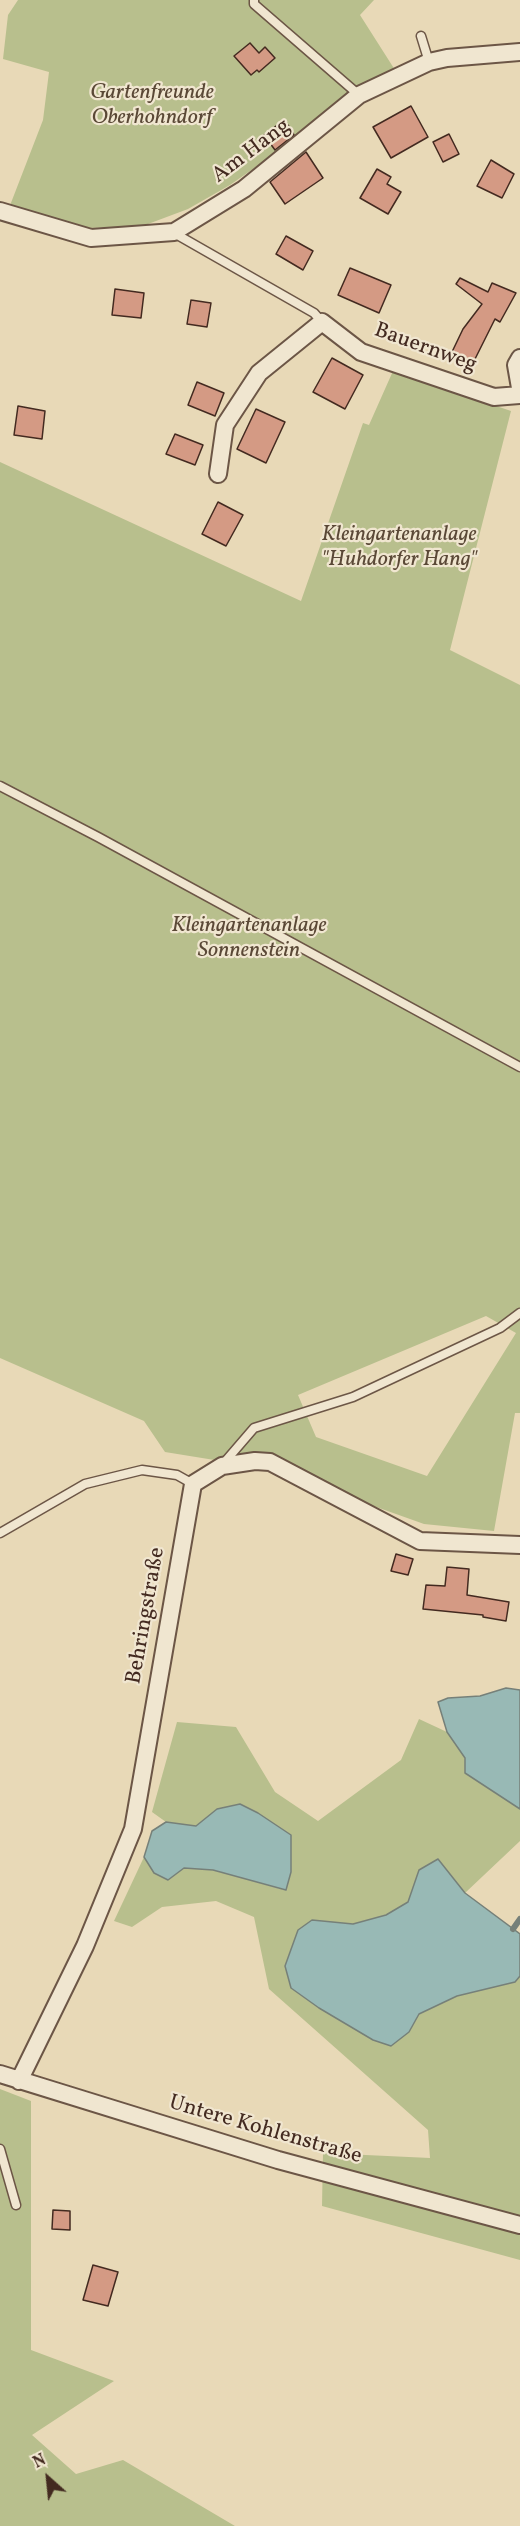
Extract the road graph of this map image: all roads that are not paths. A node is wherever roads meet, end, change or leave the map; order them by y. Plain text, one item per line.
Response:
1 (254, 0) edge
2 (421, 36) dead end
3 (520, 52) edge
4 (429, 62) junction
5 (359, 95) junction
6 (0, 211) edge
7 (174, 232) junction
8 (318, 318) junction
9 (520, 358) edge
10 (520, 388) edge
11 (520, 395) edge
12 (218, 474) dead end
13 (0, 786) edge
14 (520, 1067) edge
15 (520, 1313) edge
16 (222, 1466) junction
17 (193, 1484) junction
18 (0, 1533) edge
19 (520, 1545) edge
20 (0, 2073) edge
21 (19, 2081) junction
22 (0, 2149) edge
23 (16, 2205) dead end
24 (520, 2225) edge

1 - 5 lane
2 - 4 lane
3 - 4 street, Am Hang
4 - 5 street, Am Hang
5 - 7 street, Am Hang
6 - 7 street, Am Hang
7 - 8 lane, Bauernweg
8 - 11 street, Bauernweg
8 - 12 street
9 - 10 street
13 - 14 lane
15 - 16 lane
16 - 17 street
16 - 19 street
17 - 18 lane
17 - 21 street, Behringstraße
20 - 21 street, Untere Kohlenstraße
21 - 24 street, Untere Kohlenstraße
22 - 23 lane

